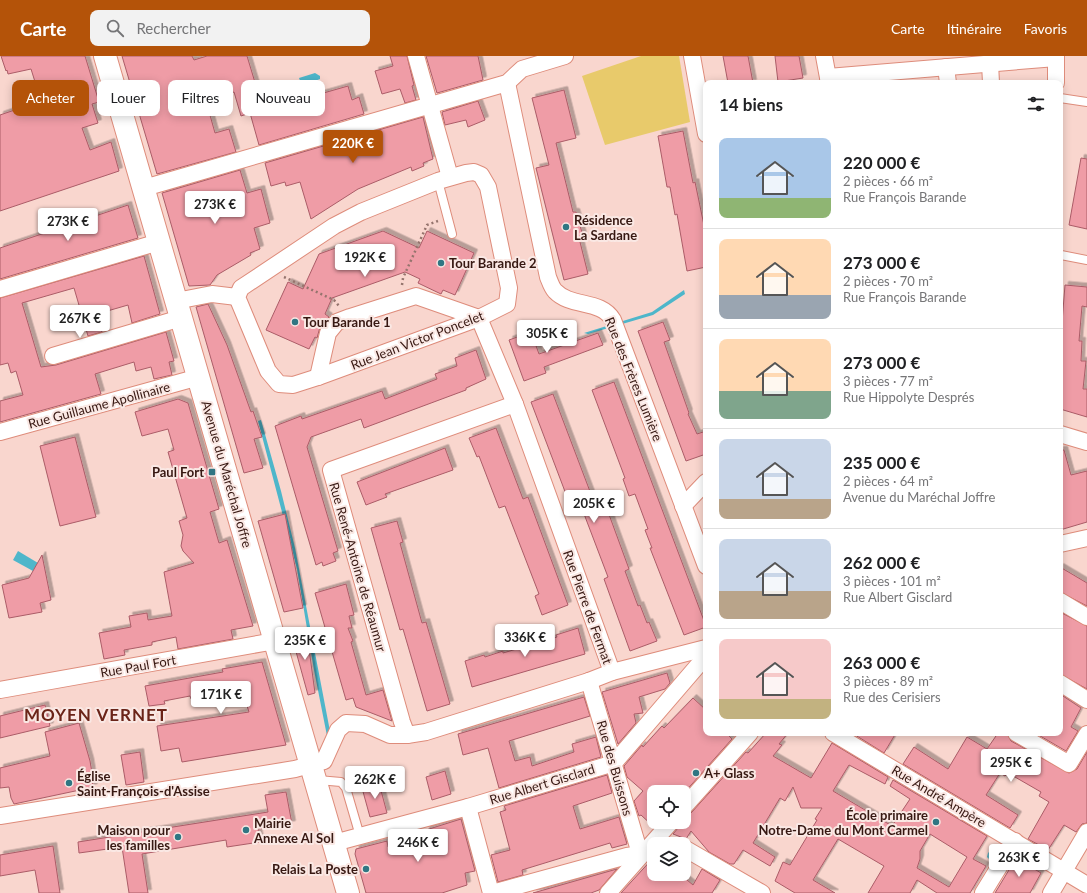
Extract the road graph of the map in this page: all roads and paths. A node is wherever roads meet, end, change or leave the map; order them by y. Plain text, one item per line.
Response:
1 (105, 56) edge
2 (416, 56) edge
3 (565, 56) edge
4 (692, 56) edge
5 (824, 56) edge
6 (1056, 57) edge
7 (990, 64) junction
8 (946, 67) junction
9 (828, 80) edge
10 (948, 80) edge
11 (991, 80) edge
12 (1056, 80) edge
13 (507, 83) junction
14 (1063, 98) edge
15 (1087, 102) edge
16 (430, 104) junction
17 (703, 117) edge
18 (444, 179) junction
19 (144, 188) junction
20 (448, 218) junction
21 (452, 234) dead end
22 (159, 242) junction
23 (1063, 255) edge
24 (1087, 260) edge
25 (269, 270) junction
26 (0, 290) edge
27 (239, 292) junction
28 (400, 301) junction
29 (179, 309) junction
30 (350, 317) junction
31 (479, 318) junction
32 (53, 356) dead end
33 (198, 377) junction
34 (318, 377) junction
35 (515, 404) junction
36 (0, 432) edge
37 (1063, 435) edge
38 (1087, 442) edge
39 (703, 485) edge
40 (683, 506) junction
41 (1087, 538) edge
42 (1063, 543) edge
43 (703, 558) edge
44 (1063, 603) edge
45 (1087, 617) edge
46 (275, 641) junction
47 (703, 649) edge
48 (612, 672) junction
49 (701, 674) edge
50 (589, 681) junction
51 (1063, 685) edge
52 (0, 690) edge
53 (1087, 700) edge
54 (1087, 734) edge
55 (407, 735) junction
56 (747, 736) edge
57 (838, 736) edge
58 (1021, 736) edge
59 (614, 763) junction
60 (313, 771) junction
61 (691, 799) edge
62 (468, 807) junction
63 (0, 816) edge
64 (665, 829) edge
65 (1087, 832) edge
66 (360, 836) junction
67 (1015, 841) junction
68 (334, 843) junction
69 (691, 852) edge
70 (642, 854) junction
71 (1064, 871) junction
72 (1087, 885) edge
73 (757, 892) edge
74 (348, 893) edge
75 (492, 893) edge
76 (608, 893) edge
77 (983, 893) edge
78 (1051, 893) edge

1 - 19 main road, Avenue du Maréchal Joffre
2 - 16 street
3 - 13 street
4 - 17 street
5 - 9 street
6 - 7 street
6 - 12 street
7 - 8 street
7 - 11 street
8 - 9 street
8 - 10 street
13 - 16 street
13 - 40 street, Rue des Frères Lumière
14 - 15 lane
16 - 18 street
16 - 19 street
18 - 20 lane
18 - 25 street, Rue Jean Victor Poncelet
18 - 31 street, Rue Jean Victor Poncelet
19 - 22 main road, Avenue du Maréchal Joffre
20 - 21 lane
20 - 28 path
22 - 26 street
22 - 29 main road, Avenue du Maréchal Joffre
23 - 24 lane
25 - 27 street, Rue Jean Victor Poncelet
25 - 30 path
27 - 29 street
27 - 34 street, Rue Jean Victor Poncelet
28 - 30 street
28 - 31 street
29 - 32 street
29 - 33 main road, Avenue du Maréchal Joffre
30 - 34 street
31 - 34 street, Rue Jean Victor Poncelet
31 - 35 street, Rue Pierre de Fermat
33 - 36 street, Rue Guillaume Apollinaire
33 - 46 main road, Avenue du Maréchal Joffre
35 - 48 street, Rue Pierre de Fermat
35 - 55 street, Rue René-Antoine de Réaumur
37 - 38 street
39 - 40 street
40 - 43 street, Rue des Frères Lumière
41 - 42 street
44 - 45 street
46 - 52 street, Rue Paul Fort
46 - 60 main road, Avenue du Maréchal Joffre
47 - 48 street
48 - 50 street
49 - 59 street
50 - 55 street
50 - 59 street, Rue des Buissons
51 - 53 street
54 - 58 street
55 - 60 street
56 - 61 street
57 - 67 street, Rue André Ampère
59 - 62 street, Rue Albert Gisclard
59 - 70 street, Rue des Buissons
60 - 63 street
60 - 66 lane
60 - 68 main road, Avenue du Maréchal Joffre
62 - 66 street, Rue Albert Gisclard
62 - 75 street
64 - 70 street
65 - 71 street
66 - 68 street, Rue Albert Gisclard
67 - 71 street, Rue André Ampère
67 - 77 street
68 - 74 main road, Avenue du Maréchal Joffre
69 - 73 street
70 - 75 street
70 - 76 street
71 - 72 street, Rue André Ampère
71 - 78 street

